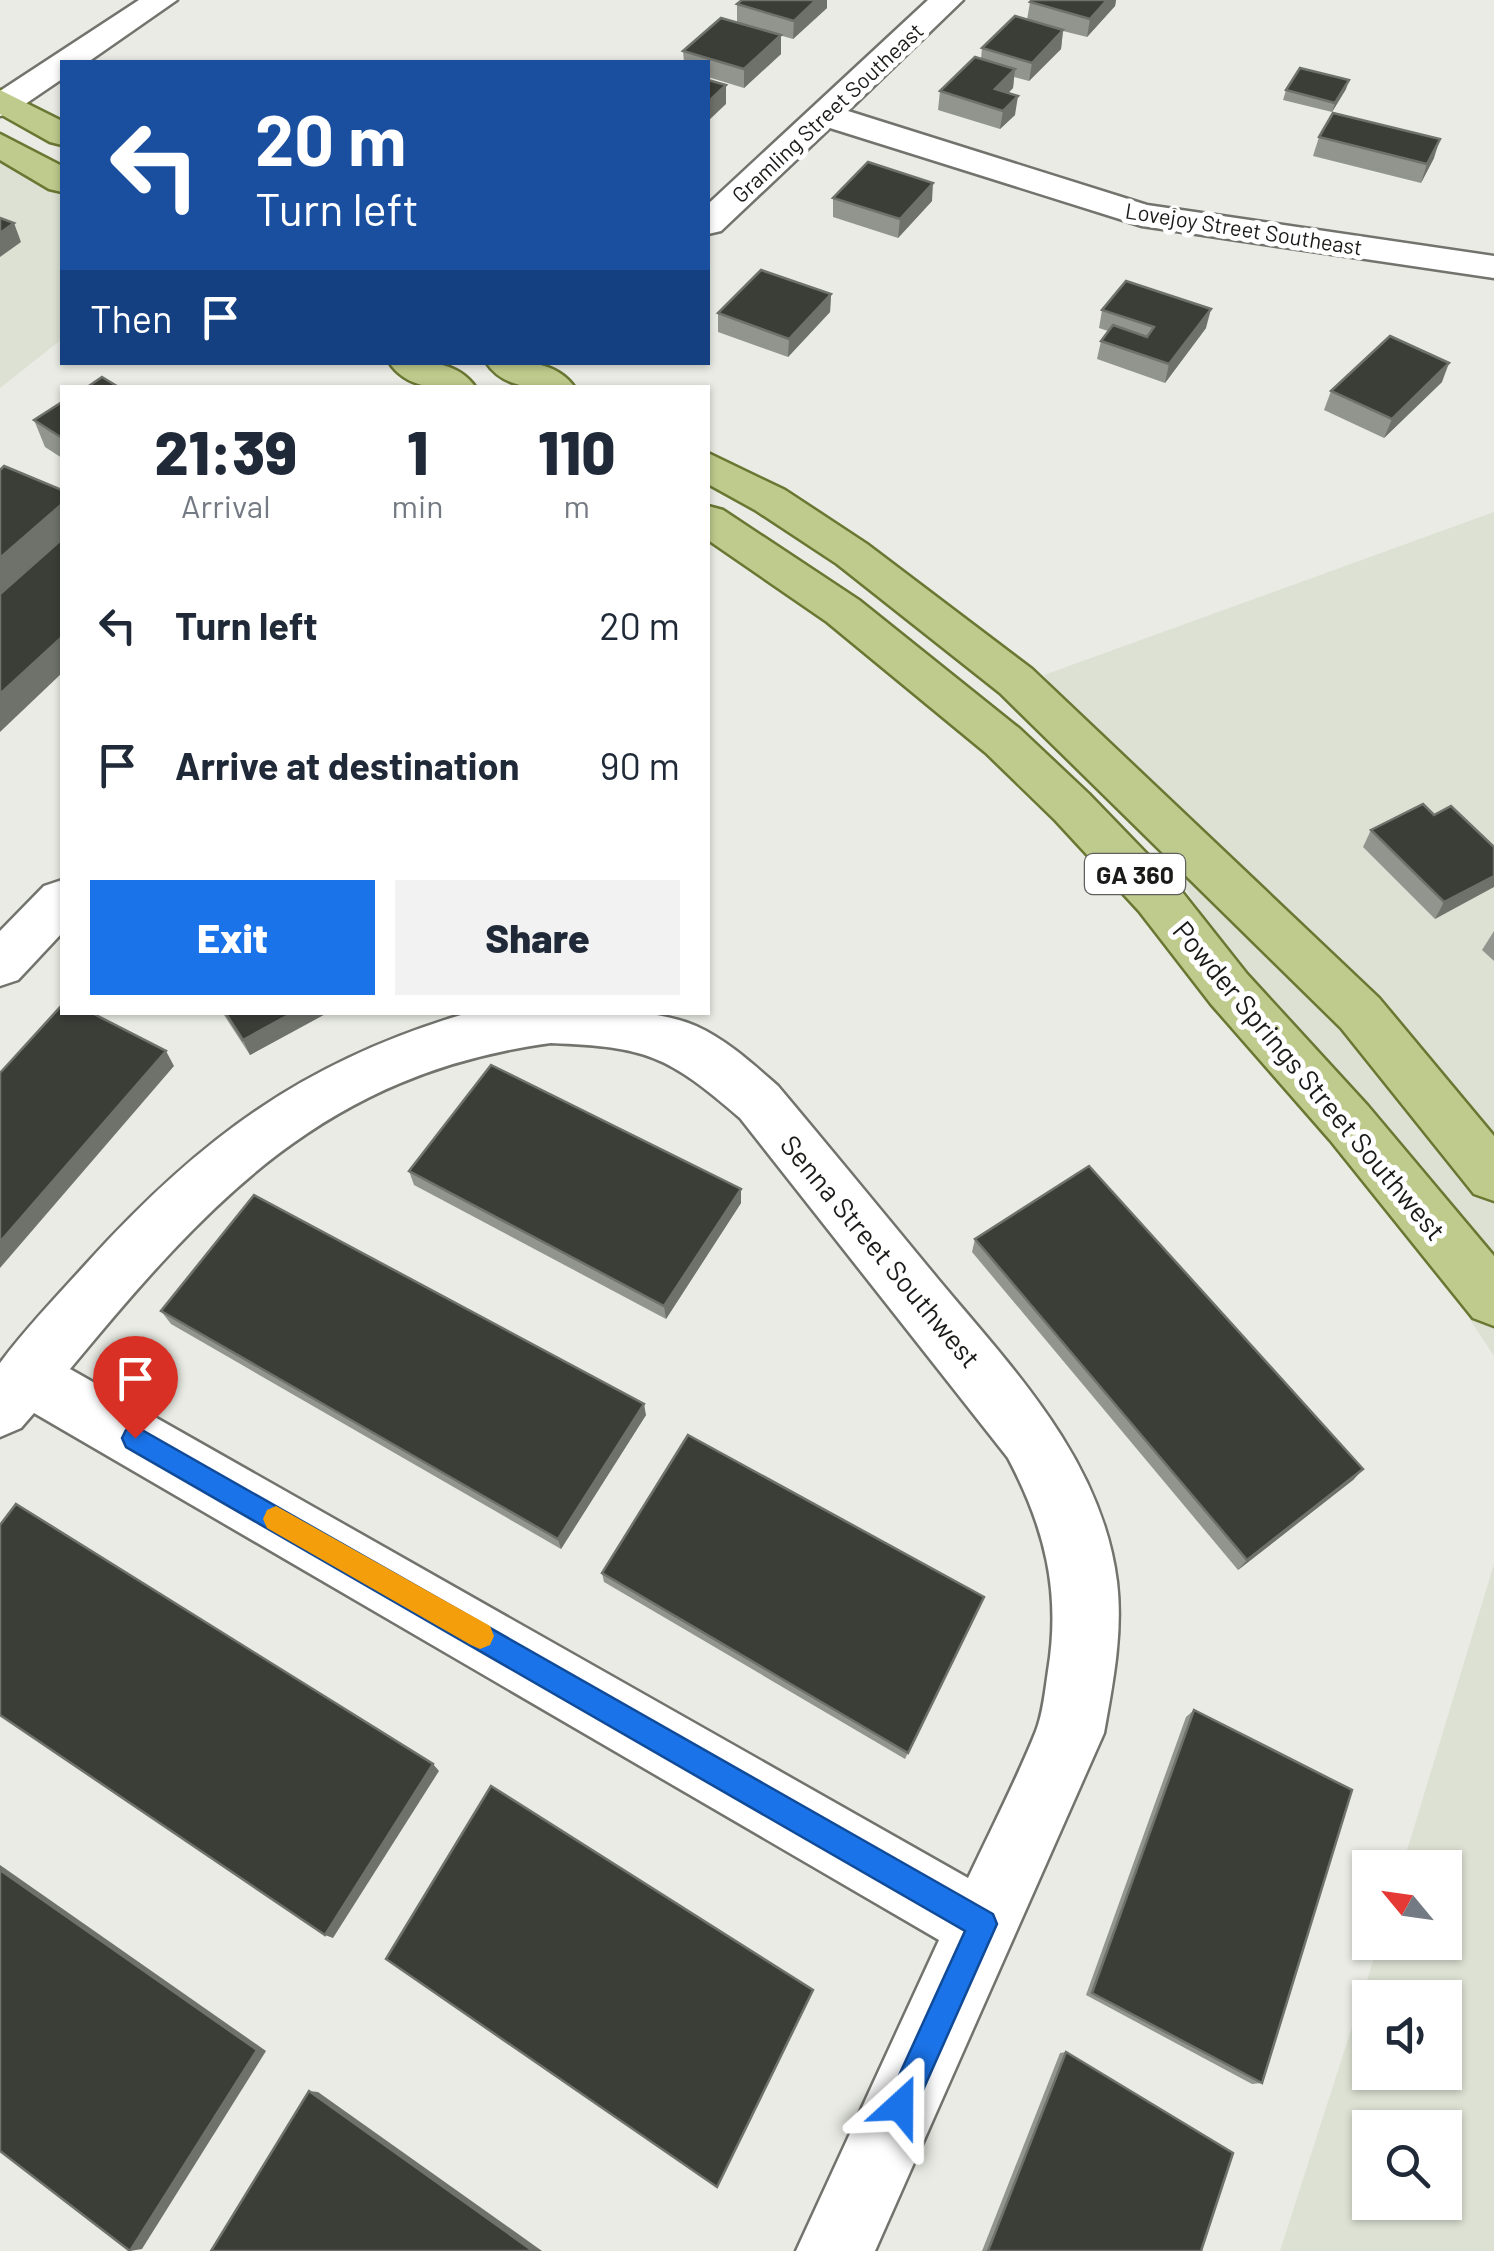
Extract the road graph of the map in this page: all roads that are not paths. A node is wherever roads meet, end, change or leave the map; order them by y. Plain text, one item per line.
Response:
1 (161, 0) edge
2 (947, 0) edge
3 (70, 60) edge
4 (60, 67) edge
5 (2, 103) edge
6 (826, 116) junction
7 (60, 134) edge
8 (0, 145) edge
9 (60, 180) edge
10 (710, 221) edge
11 (1494, 267) edge
12 (414, 365) edge
13 (512, 365) edge
14 (549, 380) edge
15 (450, 385) edge
16 (710, 468) edge
17 (710, 521) edge
18 (60, 902) edge
19 (0, 965) edge
20 (1494, 1177) edge
21 (1494, 1299) edge
22 (13, 1392) edge
23 (982, 1924) junction
24 (835, 2251) edge

1 - 3 street
2 - 6 street, Gramling Street Southeast
4 - 5 street
5 - 7 main road
6 - 10 street, Gramling Street Southeast
6 - 11 street, Lovejoy Street Southeast
8 - 9 main road
12 - 15 main road
13 - 14 main road
16 - 20 main road, GA 360
17 - 21 main road, Powder Springs Street Southwest / GA 360
18 - 19 street
22 - 23 street
22 - 23 street, Senna Street Southwest
23 - 24 street, Senna Street Southwest

